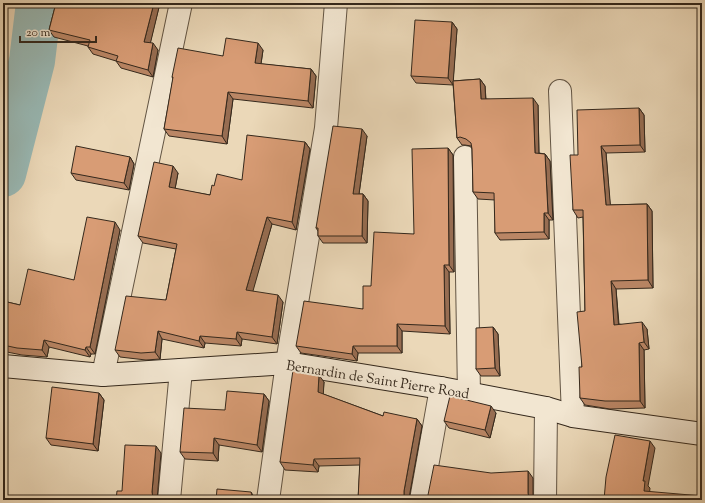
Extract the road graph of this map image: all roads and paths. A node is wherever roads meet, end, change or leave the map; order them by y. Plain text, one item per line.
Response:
1 (181, 3) edge
2 (336, 3) edge
3 (560, 91) dead end
4 (465, 156) dead end
5 (286, 363) junction
6 (3, 366) edge
7 (181, 370) junction
8 (103, 375) junction
9 (441, 388) junction
10 (469, 394) junction
11 (546, 408) junction
12 (573, 416) junction
13 (702, 434) edge
14 (169, 500) edge
15 (268, 500) edge
16 (421, 500) edge
17 (545, 500) edge

1 - 8 street
2 - 5 street
3 - 12 street
4 - 10 street
5 - 7 street, Bernardin de Saint Pierre Road
5 - 9 street, Bernardin de Saint Pierre Road
5 - 15 street
6 - 8 street, Bernardin de Saint Pierre Road
7 - 8 street, Bernardin de Saint Pierre Road
7 - 14 street
9 - 10 street, Bernardin de Saint Pierre Road
9 - 16 street
10 - 11 street, Bernardin de Saint Pierre Road
11 - 12 street, Bernardin de Saint Pierre Road
11 - 17 street
12 - 13 street, Bernardin de Saint Pierre Road

